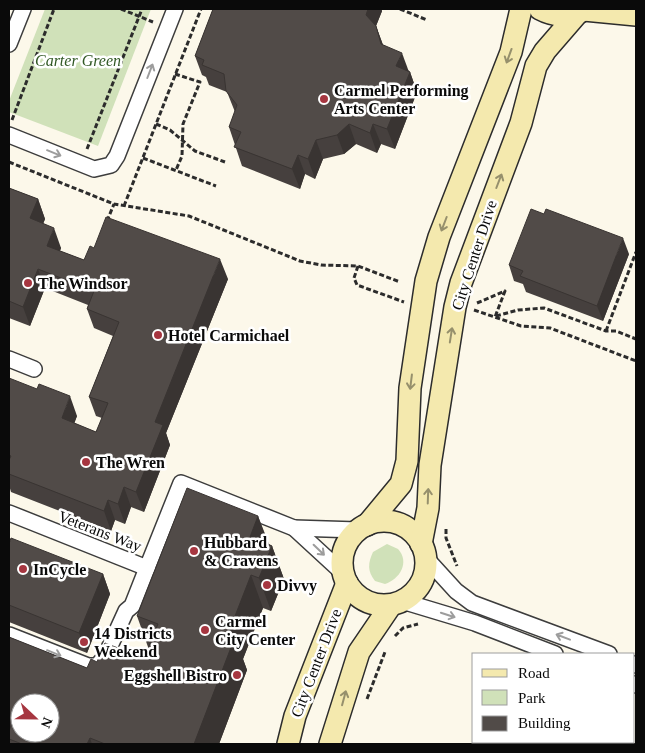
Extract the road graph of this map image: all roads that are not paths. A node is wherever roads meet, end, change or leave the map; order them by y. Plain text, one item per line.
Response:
1 (23, 9) edge
2 (175, 9) edge
3 (521, 9) edge
4 (540, 9) edge
5 (583, 11) edge
6 (636, 15) edge
7 (9, 44) edge
8 (9, 135) edge
9 (9, 359) edge
10 (34, 369) dead end
11 (9, 513) edge
12 (294, 528) junction
13 (363, 528) junction
14 (423, 551) junction
15 (147, 568) junction
16 (345, 578) junction
17 (396, 603) junction
18 (9, 635) edge
19 (552, 653) edge
20 (606, 653) edge
21 (288, 744) edge
22 (330, 744) edge

1 - 7 street
8 -> 2 street
3 -> 13 street
4 - 5 street
5 - 6 street
14 -> 5 street, City Center Drive
9 - 10 street
11 - 15 street, Veterans Way
12 - 13 street
12 - 15 street, Veterans Way
12 -> 16 street
13 - 14 street
13 - 16 street
14 - 17 street
20 -> 14 street
18 -> 15 street
16 - 17 street
16 - 21 street, City Center Drive
17 -> 19 street
22 -> 17 street

